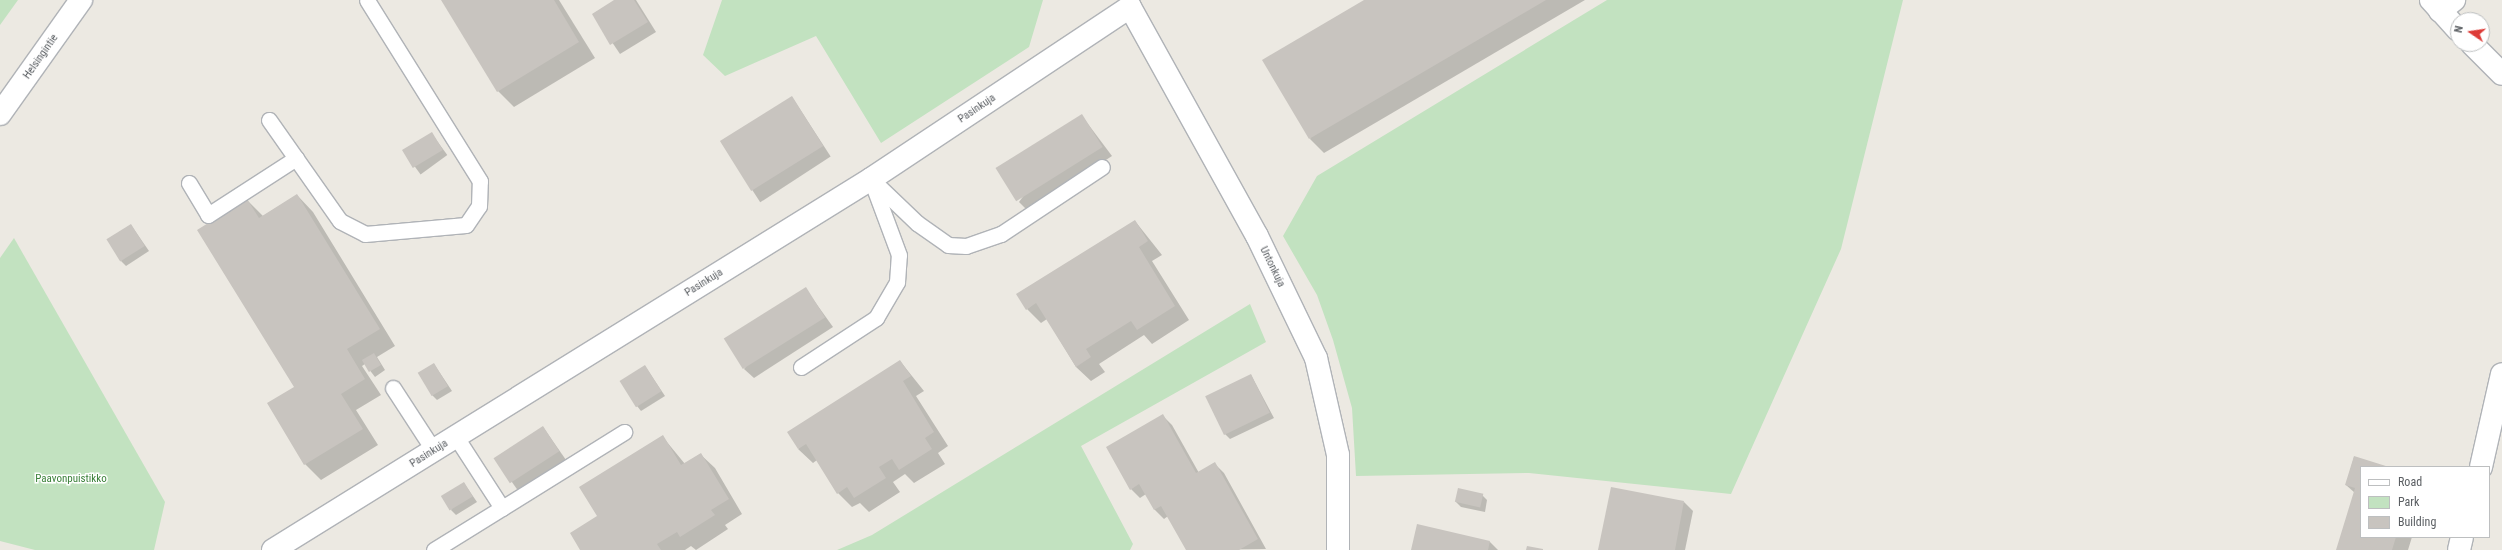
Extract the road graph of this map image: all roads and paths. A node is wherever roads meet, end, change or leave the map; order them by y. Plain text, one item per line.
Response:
1 (82, 0) edge
2 (367, 0) edge
3 (2442, 4) edge
4 (1130, 7) joint
5 (2450, 17) edge
6 (2480, 52) edge
7 (2502, 74) edge
8 (0, 114) edge
9 (269, 120) dead end
10 (296, 158) junction
11 (1102, 167) dead end
12 (871, 179) junction
13 (189, 183) dead end
14 (801, 367) dead end
15 (2502, 374) edge
16 (394, 388) dead end
17 (624, 432) dead end
18 (456, 437) junction
19 (434, 451) junction
20 (2481, 466) edge
21 (502, 508) junction
22 (2462, 538) edge
23 (272, 550) edge
24 (434, 550) edge
25 (1338, 550) edge
26 (2459, 550) edge

1 - 8 street, Helsingintie
2 - 10 lane
3 - 5 street
4 - 12 street, Pasinkuja
4 - 25 street, Untonkuja
6 - 7 street
9 - 10 lane
10 - 13 lane
11 - 12 lane
12 - 14 lane
12 - 18 street, Pasinkuja
15 - 20 street
16 - 19 lane
17 - 21 lane
18 - 19 street, Pasinkuja
18 - 21 lane
19 - 23 street, Pasinkuja
21 - 24 lane
22 - 26 street

